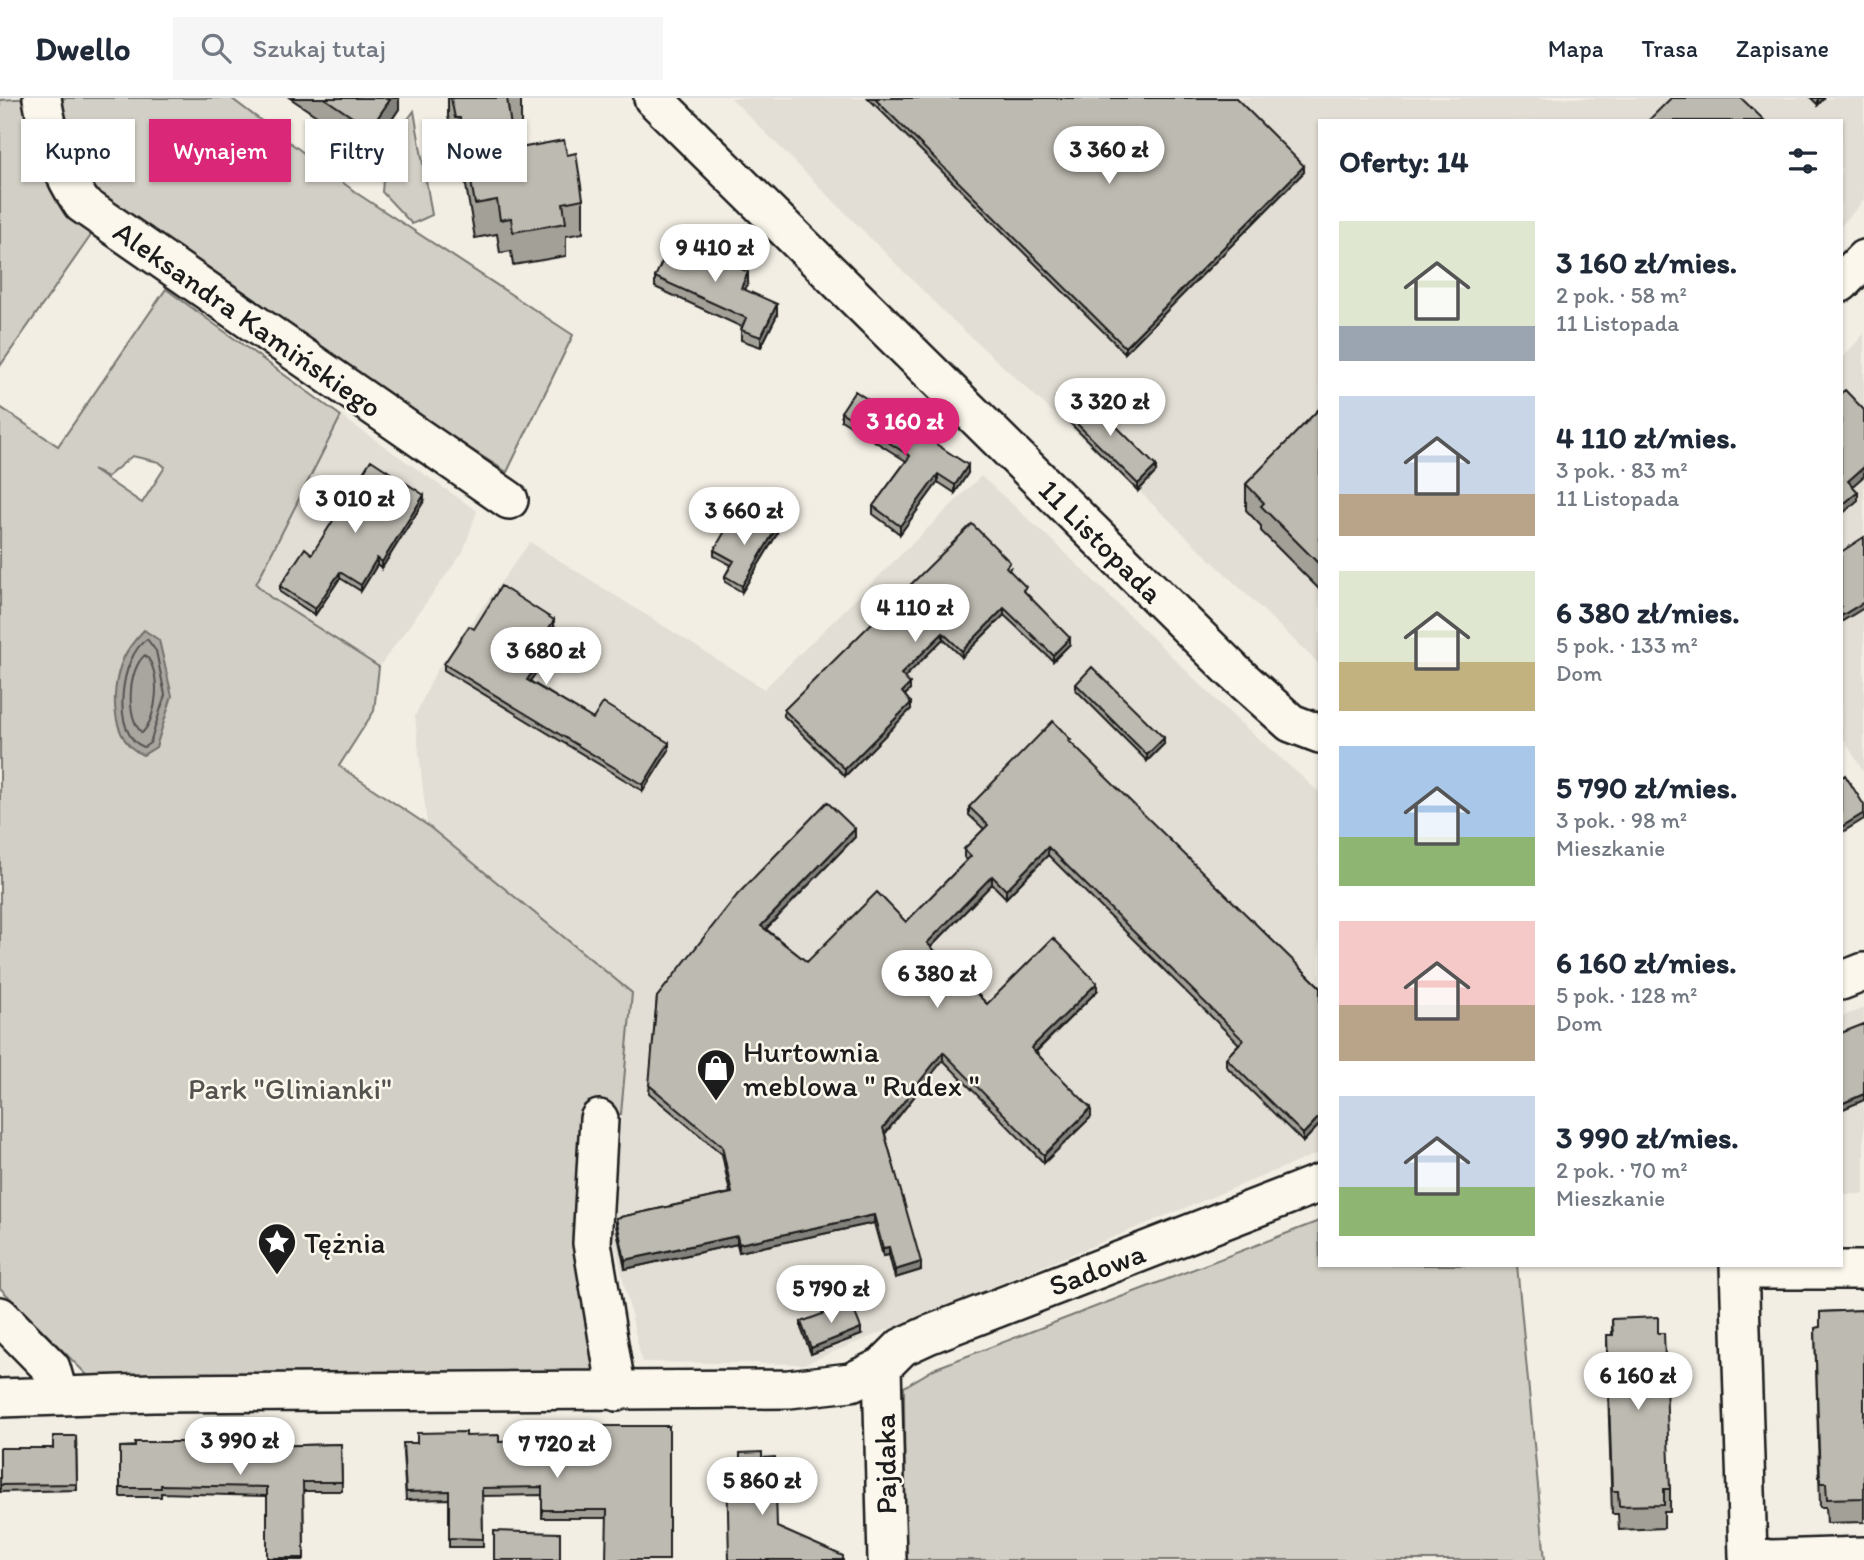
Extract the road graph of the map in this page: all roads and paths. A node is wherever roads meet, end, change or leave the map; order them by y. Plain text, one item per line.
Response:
1 (42, 98) edge
2 (653, 98) edge
3 (1864, 259) edge
4 (1843, 281) edge
5 (509, 499) dead end
6 (1318, 733) edge
7 (1864, 972) edge
8 (1843, 980) edge
9 (599, 1119) dead end
10 (1318, 1184) edge
11 (1739, 1267) edge
12 (1744, 1267) edge
13 (1864, 1270) edge
14 (0, 1315) edge
15 (882, 1367) junction
16 (617, 1392) junction
17 (59, 1396) junction
18 (0, 1398) edge
19 (1864, 1556) edge
20 (887, 1560) edge

1 - 5 street, Aleksandra Kamińskiego
2 - 6 street, 11 Listopada
3 - 4 street
7 - 8 street
9 - 16 street
10 - 15 street, Sadowa
11 - 19 street
12 - 13 street
14 - 17 street
15 - 16 street, Sadowa
15 - 20 street, Pajdaka
16 - 17 street, Sadowa
17 - 18 street, Sadowa

